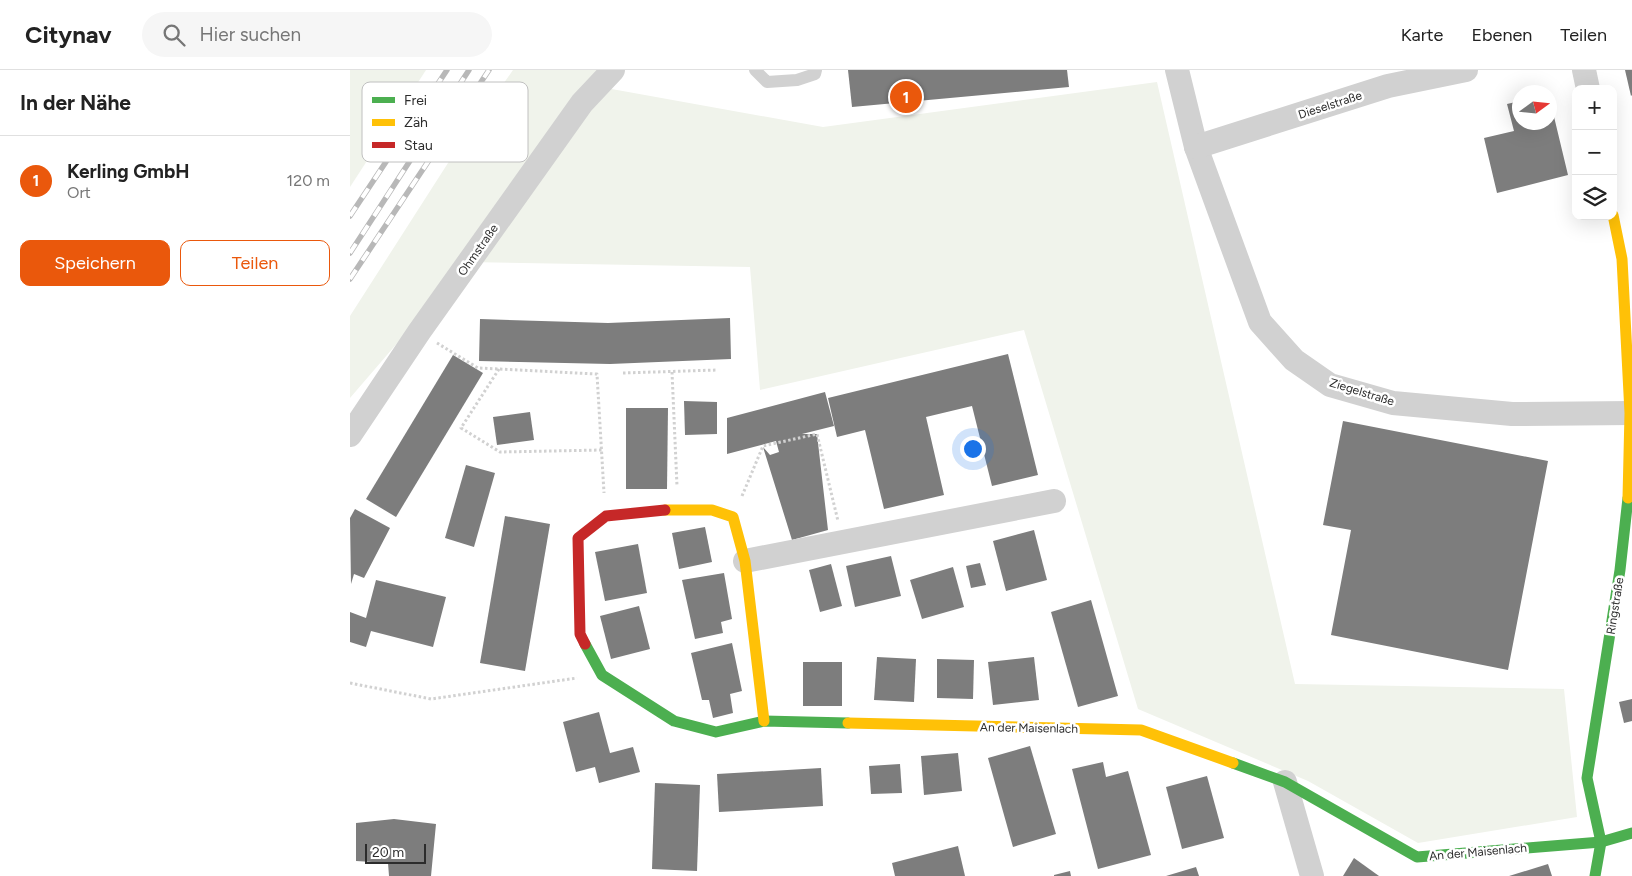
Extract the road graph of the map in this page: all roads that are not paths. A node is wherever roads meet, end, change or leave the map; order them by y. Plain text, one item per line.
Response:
1 (613, 70) edge
2 (755, 70) edge
3 (816, 70) edge
4 (1177, 70) edge
5 (1466, 70) edge
6 (1584, 70) edge
7 (1587, 85) edge
8 (1196, 147) junction
9 (1614, 220) edge
10 (1631, 413) edge
11 (350, 435) edge
12 (1054, 501) dead end
13 (745, 561) junction
14 (764, 721) junction
15 (1285, 782) junction
16 (1632, 833) edge
17 (1601, 842) junction
18 (1312, 876) edge
19 (1595, 876) edge

1 - 11 street, Ohmstraße
2 - 3 lane
4 - 8 street, Ziegelstraße
5 - 8 street, Dieselstraße
6 - 7 street
8 - 10 street, Ziegelstraße
9 - 10 street, Ringstraße
10 - 17 street, Ringstraße
12 - 13 street
13 - 14 street
13 - 14 street, An der Maisenlach
14 - 15 street, An der Maisenlach
15 - 17 street, An der Maisenlach
15 - 18 street
16 - 17 street, An der Maisenlach
17 - 19 street, Ringstraße

